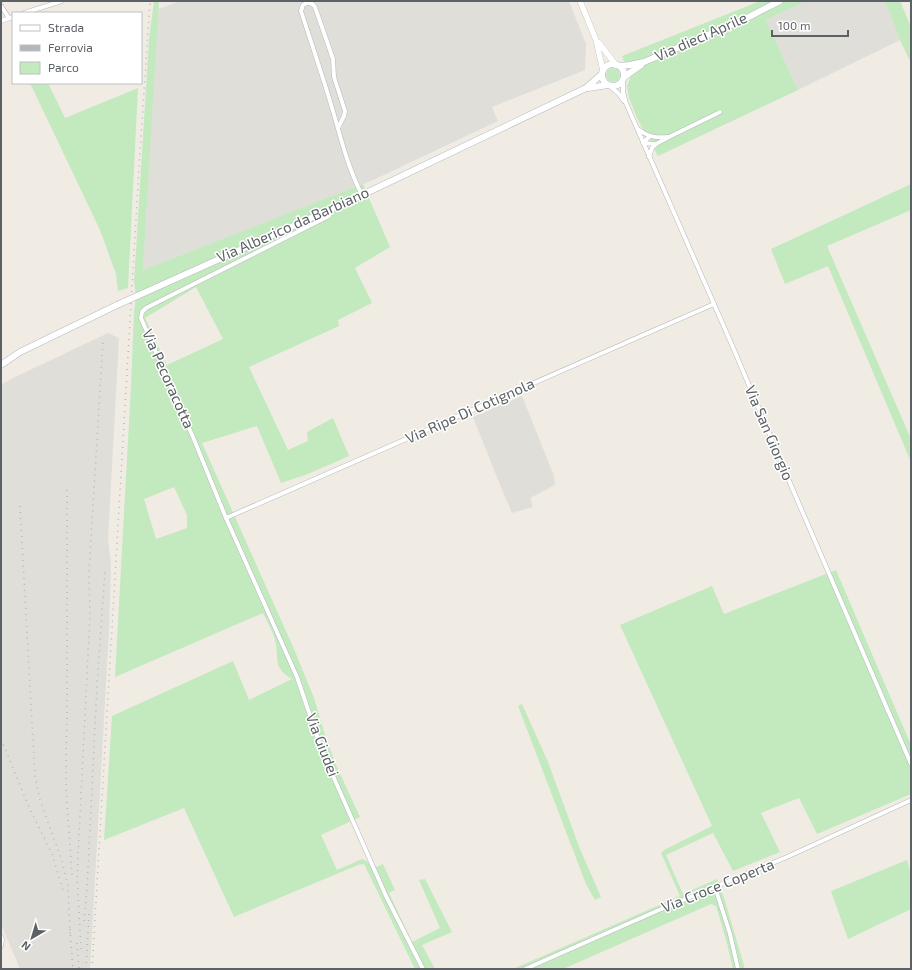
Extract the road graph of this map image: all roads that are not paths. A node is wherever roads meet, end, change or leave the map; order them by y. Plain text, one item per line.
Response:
1 (62, 1) edge
2 (580, 1) edge
3 (780, 1) edge
4 (1, 6) edge
5 (27, 12) edge
6 (11, 17) edge
7 (1, 21) edge
8 (596, 40) junction
9 (644, 62) junction
10 (617, 65) junction
11 (603, 72) junction
12 (623, 78) junction
13 (609, 85) junction
14 (586, 88) junction
15 (626, 103) junction
16 (720, 112) dead end
17 (338, 128) junction
18 (636, 128) junction
19 (650, 136) junction
20 (669, 136) junction
21 (643, 143) junction
22 (656, 144) junction
23 (649, 157) junction
24 (362, 194) junction
25 (336, 205) junction
26 (714, 304) junction
27 (1, 365) edge
28 (226, 518) junction
29 (911, 764) edge
30 (911, 800) edge
31 (715, 887) junction
32 (1, 936) edge
33 (1, 946) edge
34 (423, 969) edge
35 (525, 969) edge
36 (738, 969) edge

1 - 5 street
2 - 8 street
3 - 9 main road, Via dieci Aprile
4 - 6 street
6 - 7 street
8 - 10 street
8 - 11 street
9 - 10 main road, Via dieci Aprile
9 - 12 main road, Via dieci Aprile
10 - 11 main road
10 - 12 main road
11 - 13 main road
11 - 14 main road, Via Alberico da Barbiano
12 - 13 main road
12 - 15 street, Via San Giorgio
13 - 14 main road, Via Alberico da Barbiano
13 - 15 street, Via San Giorgio
14 - 24 main road, Via Alberico da Barbiano
15 - 18 street, Via San Giorgio
16 - 20 street
17 - 17 street
17 - 24 street
18 - 19 street
18 - 21 street, Via San Giorgio
19 - 20 street
19 - 21 street
20 - 22 street
21 - 22 street
21 - 23 street, Via San Giorgio
22 - 23 street
23 - 26 street, Via San Giorgio
24 - 25 main road, Via Alberico da Barbiano
25 - 27 main road, Via Alberico da Barbiano, bridge
25 - 28 street, Via Pecoracotta
26 - 28 street, Via Ripe Di Cotignola
26 - 29 street, Via San Giorgio
28 - 34 street, Via Giudei
30 - 31 street, Via Croce Coperta
31 - 35 street, Via Croce Coperta
31 - 36 street
32 - 33 street

